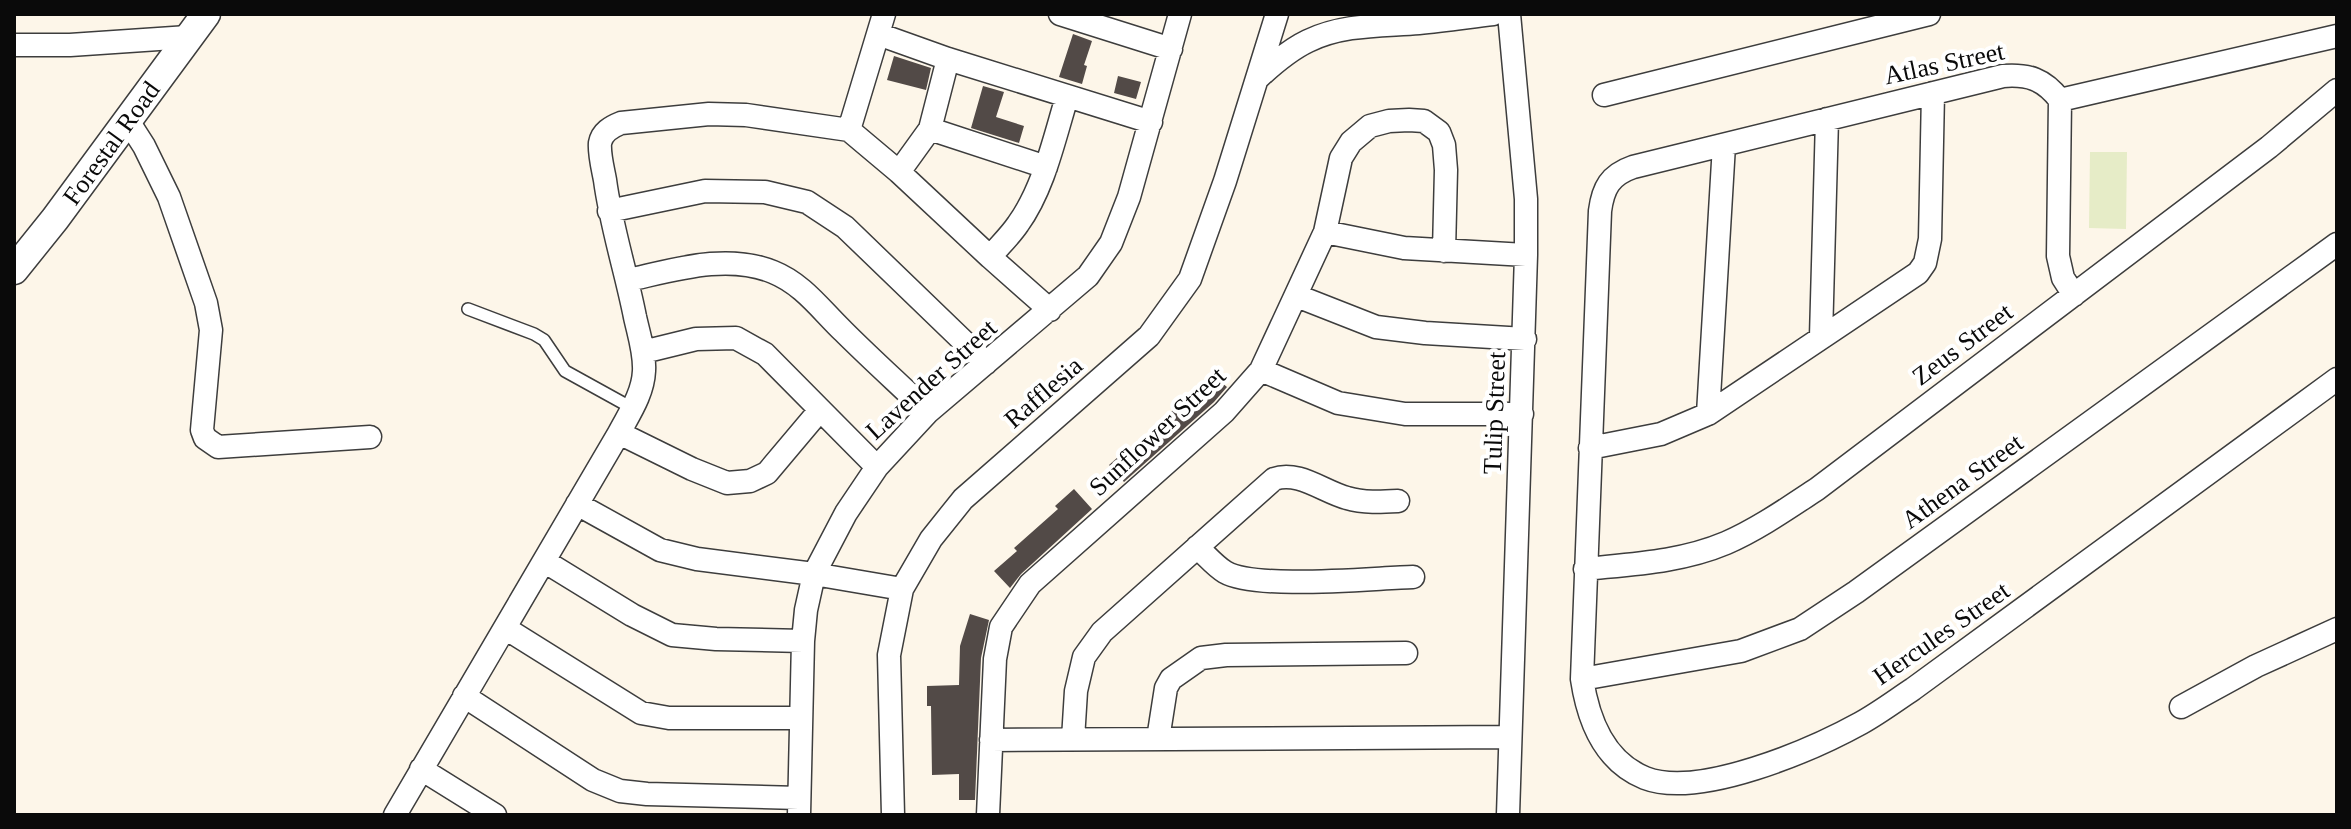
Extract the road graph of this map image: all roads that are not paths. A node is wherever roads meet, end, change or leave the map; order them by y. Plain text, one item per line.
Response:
1 (206, 14) edge
2 (1060, 14) edge
3 (1180, 14) edge
4 (1277, 14) edge
5 (1493, 14) edge
6 (1509, 14) edge
7 (1929, 14) edge
8 (1344, 21) edge
9 (881, 24) edge
10 (2337, 36) edge
11 (188, 37) junction
12 (14, 45) edge
13 (1171, 49) junction
14 (948, 59) junction
15 (1258, 78) junction
16 (2337, 90) edge
17 (1933, 93) junction
18 (1604, 95) dead end
19 (1067, 97) junction
20 (2060, 100) junction
21 (1827, 119) junction
22 (128, 121) junction
23 (1151, 122) junction
24 (930, 129) junction
25 (849, 130) junction
26 (1724, 145) junction
27 (1046, 167) junction
28 (899, 172) junction
29 (1608, 183) joint
30 (609, 211) junction
31 (1325, 232) junction
32 (2337, 244) edge
33 (1444, 251) junction
34 (1526, 255) junction
35 (990, 257) junction
36 (14, 270) edge
37 (628, 280) junction
38 (2074, 295) junction
39 (1297, 296) junction
40 (468, 309) dead end
41 (1050, 310) junction
42 (1821, 337) junction
43 (1525, 339) junction
44 (643, 352) junction
45 (986, 363) junction
46 (1261, 370) junction
47 (2337, 379) edge
48 (632, 408) junction
49 (820, 410) junction
50 (928, 412) junction
51 (1522, 414) junction
52 (1708, 414) junction
53 (619, 433) junction
54 (370, 437) dead end
55 (1590, 448) junction
56 (877, 467) junction
57 (1398, 501) dead end
58 (577, 504) junction
59 (1197, 547) junction
60 (544, 561) junction
61 (1585, 569) junction
62 (814, 574) junction
63 (1413, 577) dead end
64 (902, 589) junction
65 (505, 628) junction
66 (2337, 629) edge
67 (803, 641) junction
68 (1406, 653) dead end
69 (1582, 679) junction
70 (464, 696) junction
71 (2181, 707) dead end
72 (801, 718) junction
73 (1510, 737) junction
74 (1073, 739) junction
75 (1158, 739) junction
76 (991, 740) junction
77 (421, 769) junction
78 (799, 806) edge
79 (395, 815) edge
80 (495, 815) edge
81 (893, 815) edge
82 (988, 815) edge
83 (1508, 815) edge

1 - 11 street, Forestal Road
2 - 13 street
3 - 13 street, Lavender Street
4 - 15 street, Rafflesia
5 - 8 street
6 - 34 street, Tulip Street
7 - 18 street
8 - 15 street
9 - 14 street
9 - 25 street
10 - 20 street
11 - 12 street
11 - 22 street, Forestal Road
13 - 23 street, Lavender Street
14 - 19 street
14 - 24 street
15 - 64 street, Rafflesia
16 - 38 street, Zeus Street
17 - 20 street, Atlas Street
17 - 21 street, Atlas Street
17 - 42 street
19 - 23 street
19 - 27 street
20 - 38 street
21 - 26 street, Atlas Street
21 - 42 street
22 - 36 street, Forestal Road
22 - 54 street
23 - 41 street, Lavender Street
24 - 27 street
24 - 28 street
25 - 28 street
25 - 30 street
26 - 29 street, Atlas Street
26 - 52 street
27 - 35 street
28 - 35 street
29 - 55 street, Hercules Street
30 - 37 street
30 - 45 street
31 - 33 street
31 - 33 street, Sunflower Street
31 - 39 street, Sunflower Street
32 - 69 street, Athena Street
33 - 34 street
34 - 43 street, Tulip Street
35 - 41 street
37 - 44 street
37 - 50 street
38 - 61 street, Zeus Street
39 - 43 street
39 - 46 street, Sunflower Street
40 - 48 lane
41 - 45 street, Lavender Street
42 - 52 street
43 - 51 street, Tulip Street
44 - 48 street
44 - 49 street
45 - 50 street, Lavender Street
46 - 51 street
46 - 76 street, Sunflower Street
47 - 69 street, Hercules Street
48 - 53 street
49 - 53 street
49 - 56 street
50 - 56 street, Lavender Street
51 - 73 street, Tulip Street
52 - 55 street
53 - 58 street
55 - 61 street, Hercules Street
56 - 62 street, Lavender Street
57 - 59 street
58 - 60 street
58 - 62 street
59 - 63 street
59 - 74 street
60 - 65 street
60 - 67 street
61 - 69 street, Hercules Street
62 - 64 street
62 - 67 street, Lavender Street
64 - 81 street, Rafflesia
65 - 70 street
65 - 72 street
66 - 71 street
67 - 72 street, Lavender Street
68 - 75 street
70 - 77 street
70 - 78 street
72 - 78 street, Lavender Street
73 - 75 street
73 - 83 street, Tulip Street
74 - 75 street
74 - 76 street
76 - 82 street, Sunflower Street
77 - 79 street
77 - 80 street

